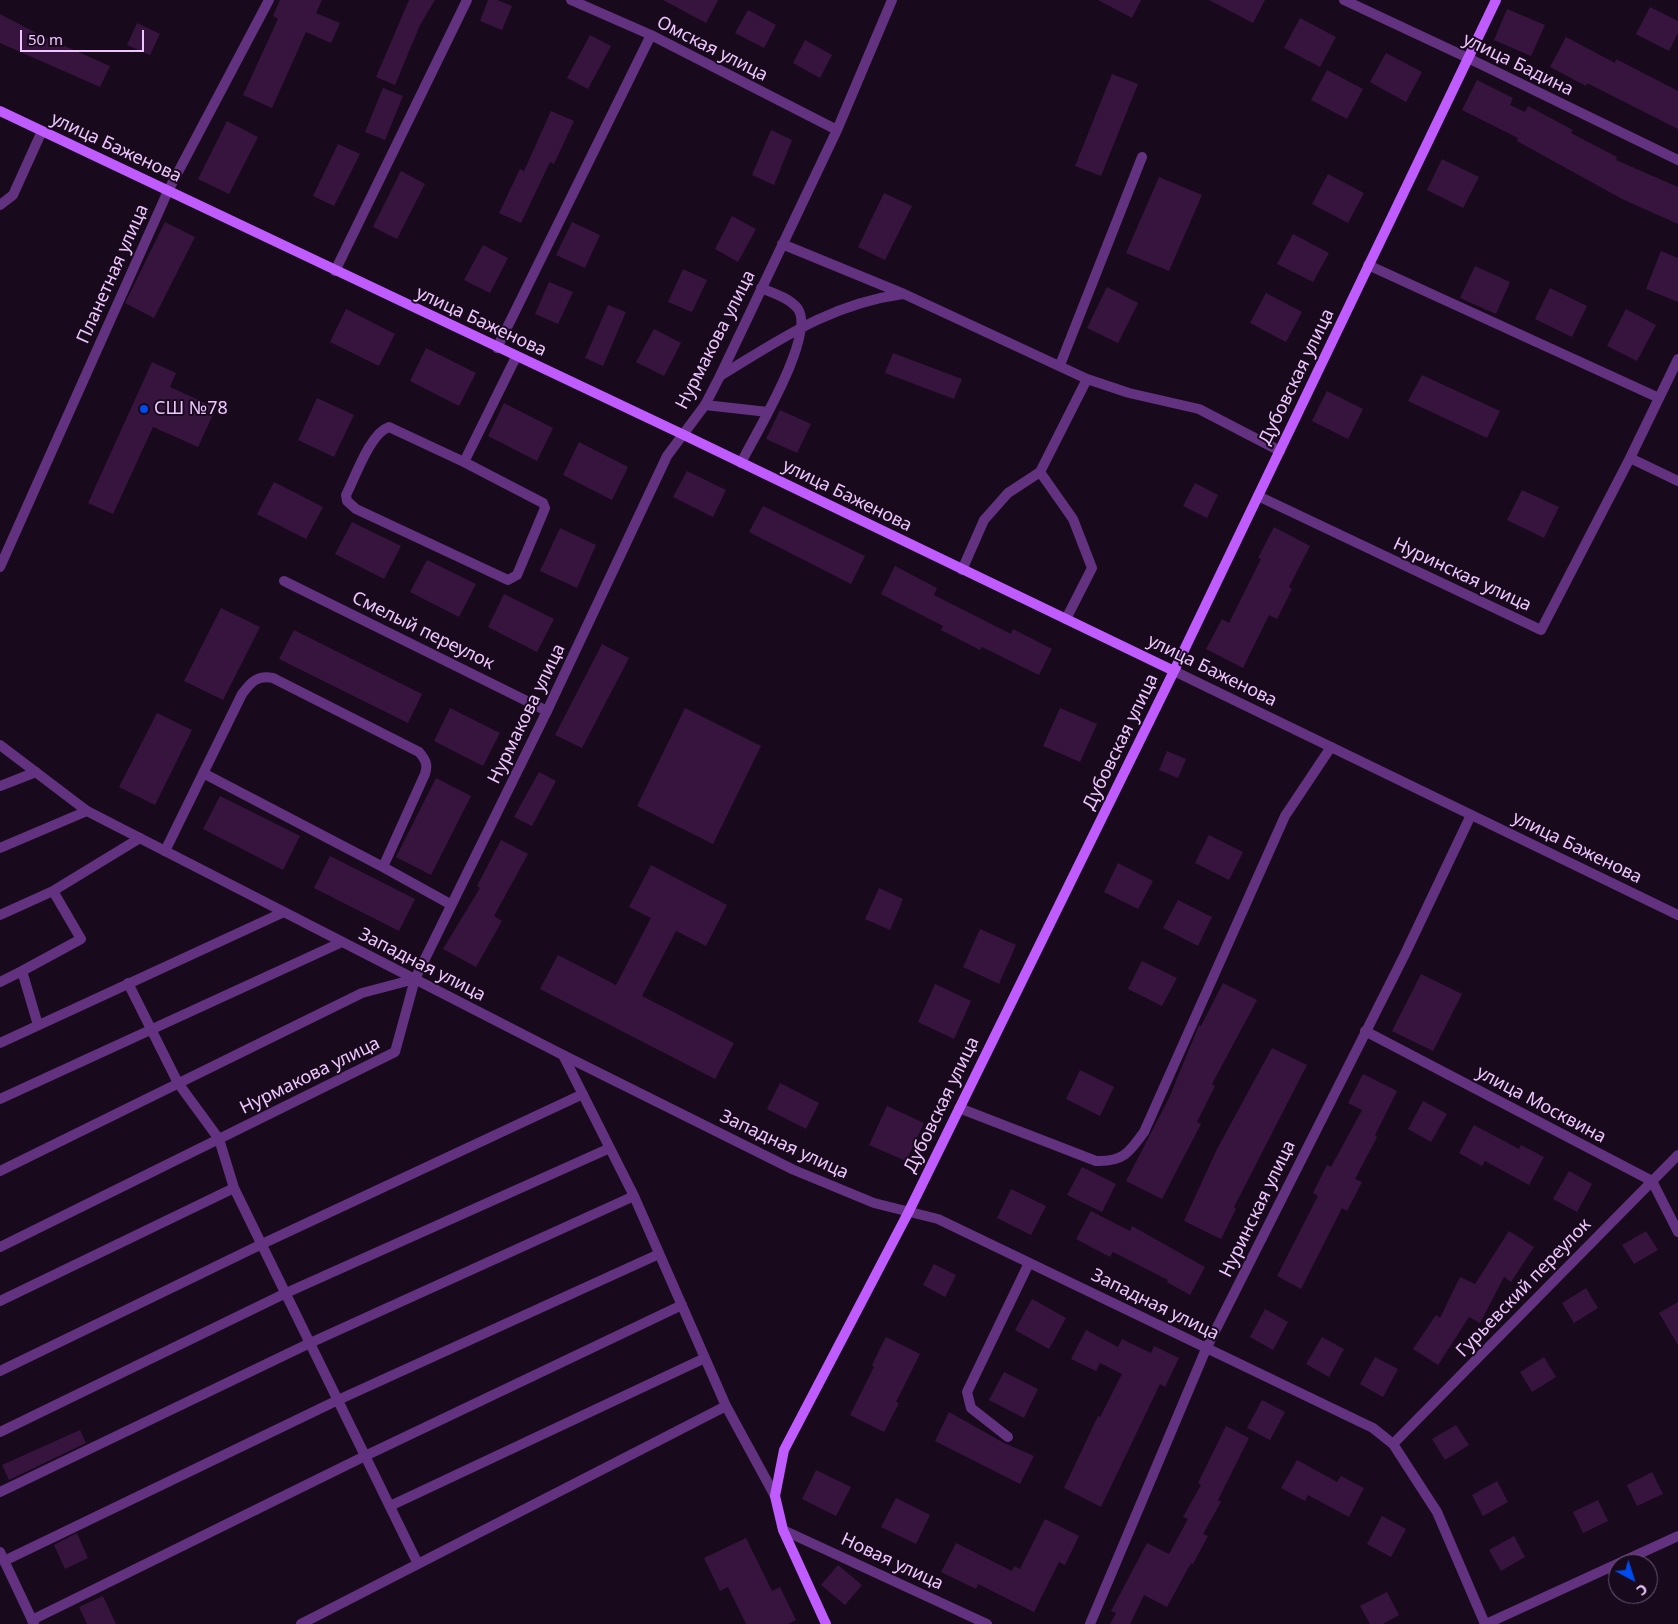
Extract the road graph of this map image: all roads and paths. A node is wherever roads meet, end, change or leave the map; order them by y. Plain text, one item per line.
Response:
1 (269, 0) edge
2 (467, 0) edge
3 (571, 0) edge
4 (892, 0) edge
5 (1344, 0) edge
6 (1496, 0) edge
7 (651, 35) junction
8 (1468, 58) junction
9 (0, 111) edge
10 (837, 130) junction
11 (42, 131) junction
12 (1142, 157) dead end
13 (1678, 160) edge
14 (168, 191) junction
15 (0, 205) edge
16 (782, 244) junction
17 (1368, 265) junction
18 (334, 271) junction
19 (762, 288) junction
20 (904, 294) junction
21 (802, 327) junction
22 (497, 348) junction
23 (516, 357) junction
24 (1678, 359) edge
25 (1060, 365) junction
26 (720, 376) junction
27 (1087, 379) junction
28 (1659, 398) junction
29 (705, 405) junction
30 (768, 412) junction
31 (684, 435) junction
32 (1280, 451) junction
33 (1630, 458) junction
34 (464, 462) junction
35 (741, 463) junction
36 (1040, 472) junction
37 (1678, 481) edge
38 (1258, 496) junction
39 (0, 567) edge
40 (962, 570) junction
41 (284, 581) dead end
42 (1066, 619) junction
43 (1174, 671) junction
44 (548, 711) junction
45 (0, 745) edge
46 (1332, 747) junction
47 (36, 772) junction
48 (203, 773) junction
49 (0, 786) edge
50 (87, 811) junction
51 (1471, 815) junction
52 (140, 838) junction
53 (0, 848) edge
54 (165, 851) junction
55 (383, 868) junction
56 (53, 891) junction
57 (450, 904) junction
58 (284, 912) junction
59 (0, 915) edge
60 (1678, 915) edge
61 (342, 942) junction
62 (22, 971) junction
63 (415, 979) junction
64 (0, 982) edge
65 (128, 983) junction
66 (38, 1025) junction
67 (151, 1030) junction
68 (1365, 1031) junction
69 (0, 1043) edge
70 (563, 1055) junction
71 (178, 1083) junction
72 (582, 1094) junction
73 (0, 1099) edge
74 (959, 1108) junction
75 (219, 1138) junction
76 (610, 1148) junction
77 (1678, 1155) edge
78 (0, 1171) edge
79 (1652, 1181) junction
80 (234, 1188) junction
81 (634, 1196) junction
82 (908, 1213) junction
83 (1678, 1232) edge
84 (262, 1244) junction
85 (0, 1247) edge
86 (660, 1254) junction
87 (1029, 1263) junction
88 (286, 1293) junction
89 (0, 1301) edge
90 (682, 1305) junction
91 (310, 1343) junction
92 (1206, 1349) junction
93 (705, 1358) junction
94 (0, 1371) edge
95 (338, 1400) junction
96 (726, 1406) junction
97 (0, 1432) edge
98 (1008, 1437) dead end
99 (1393, 1444) junction
100 (365, 1456) junction
101 (0, 1492) edge
102 (775, 1496) junction
103 (390, 1506) junction
104 (784, 1530) junction
105 (1678, 1536) edge
106 (2, 1556) edge
107 (418, 1564) junction
108 (33, 1622) edge
109 (301, 1624) edge
110 (826, 1624) edge
111 (987, 1624) edge
112 (1090, 1624) edge
113 (1485, 1624) edge

1 - 14 street, Планетная улица
2 - 18 street
3 - 7 street, Омская улица
4 - 10 street, Нурмакова улица
5 - 8 street, улица Бадина
6 - 8 main road, Дубовская улица
7 - 10 street, Омская улица
7 - 22 street
8 - 13 street, улица Бадина
8 - 17 main road, Дубовская улица
9 - 11 main road, улица Баженова
10 - 16 street, Нурмакова улица
11 - 14 main road, улица Баженова
11 - 15 street
12 - 25 street
14 - 18 main road, улица Баженова
14 - 39 street, Планетная улица
16 - 19 street, Нурмакова улица
16 - 20 street
17 - 28 street
17 - 32 main road, Дубовская улица
18 - 22 main road, улица Баженова
19 - 21 street
19 - 26 street, Нурмакова улица
20 - 21 street
20 - 25 street
21 - 26 street
21 - 30 street
22 - 23 main road, улица Баженова
23 - 31 main road, улица Баженова
23 - 34 street
24 - 28 street, Нуринская улица
25 - 27 street
26 - 29 street, Нурмакова улица
27 - 32 street
27 - 36 street
28 - 33 street, Нуринская улица
29 - 30 street
29 - 31 street, Нурмакова улица
30 - 35 street
31 - 35 main road, улица Баженова
31 - 44 street, Нурмакова улица
32 - 38 main road, Дубовская улица
33 - 37 street
33 - 38 street, Нуринская улица
34 - 34 street
35 - 40 main road, улица Баженова
36 - 40 street
36 - 42 street
38 - 43 main road, Дубовская улица
40 - 42 main road, улица Баженова
41 - 44 street, Смелый переулок
42 - 43 main road, улица Баженова
43 - 46 street, улица Баженова
43 - 74 main road, Дубовская улица
44 - 57 street, Нурмакова улица
45 - 47 street, Западная улица
46 - 51 street, улица Баженова
46 - 74 street
47 - 49 street
47 - 50 street, Западная улица
48 - 54 street
48 - 55 street
48 - 55 street
50 - 52 street, Западная улица
50 - 53 street
51 - 60 street, улица Баженова
51 - 68 street, Нуринская улица
52 - 54 street, Западная улица
52 - 56 street
54 - 58 street, Западная улица
55 - 57 street
56 - 59 street
56 - 62 street
57 - 63 street, Нурмакова улица
58 - 61 street, Западная улица
58 - 65 street
61 - 63 street, Западная улица
61 - 67 street
62 - 64 street
62 - 66 street
63 - 70 street, Западная улица
63 - 71 street
63 - 75 street, Нурмакова улица
65 - 66 street
65 - 67 street
66 - 69 street
67 - 71 street
67 - 73 street
68 - 79 street, улица Москвина
68 - 92 street, Нуринская улица
70 - 72 street
70 - 82 street, Западная улица
71 - 75 street
71 - 78 street
72 - 76 street
72 - 84 street
74 - 82 main road, Дубовская улица
75 - 80 street
75 - 85 street, Нурмакова улица
76 - 81 street
76 - 88 street
77 - 79 street, Гурьевский переулок
79 - 83 street
79 - 99 street, Гурьевский переулок
80 - 84 street
80 - 89 street
81 - 86 street
81 - 91 street
82 - 87 street, Западная улица
82 - 102 main road, Дубовская улица
84 - 88 street
84 - 94 street
86 - 90 street
86 - 95 street
87 - 92 street, Западная улица
87 - 98 street
88 - 91 street
88 - 97 street
90 - 93 street
90 - 100 street
91 - 95 street
91 - 101 street
92 - 99 street, Западная улица
92 - 112 street, Нуринская улица
93 - 96 street
93 - 103 street
95 - 100 street
95 - 106 street
96 - 102 street
96 - 107 street
99 - 113 street, Западная улица
100 - 103 street
100 - 108 street
102 - 104 main road
103 - 107 street
104 - 110 main road
104 - 111 street, Новая улица
105 - 113 street
106 - 108 street
107 - 109 street

